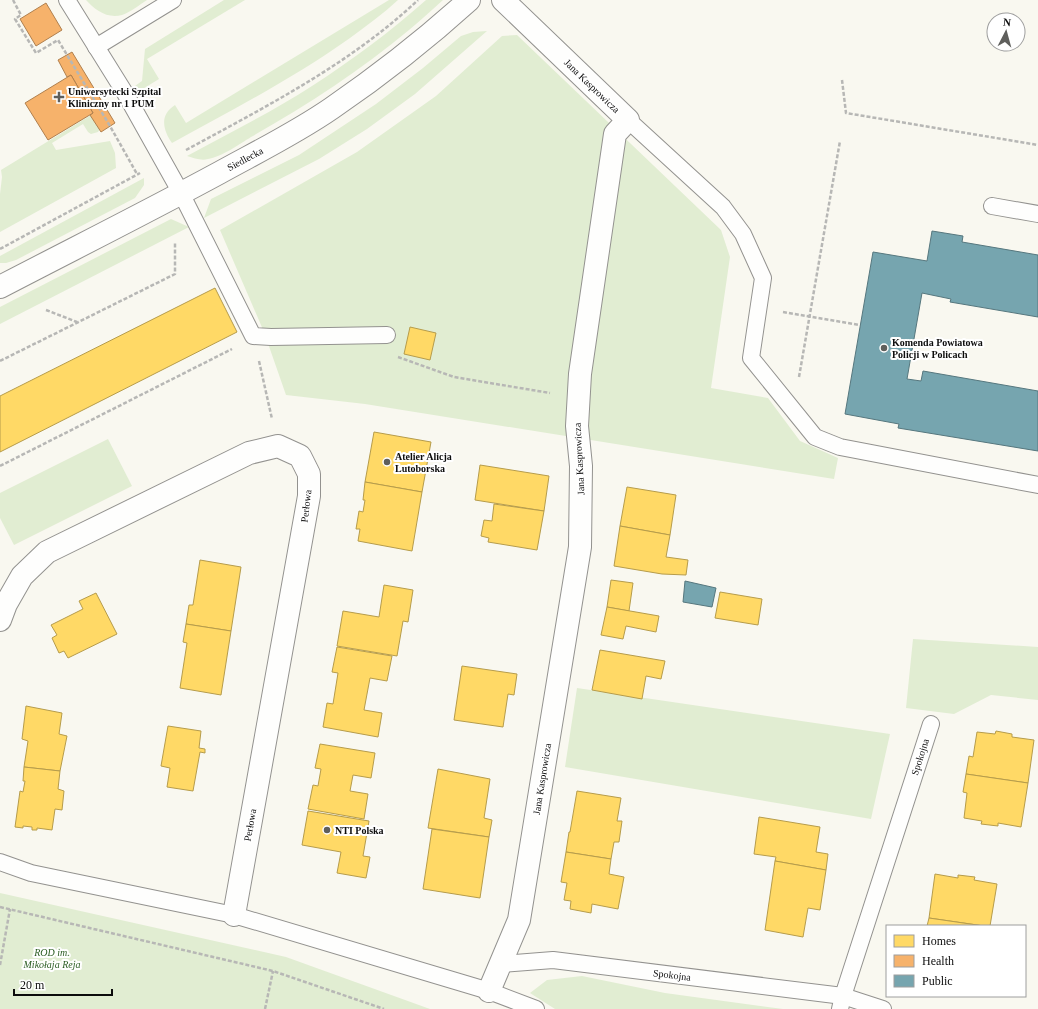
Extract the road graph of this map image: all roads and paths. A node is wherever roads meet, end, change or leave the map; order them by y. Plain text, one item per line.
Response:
1 (13, 0) edge
2 (67, 0) edge
3 (173, 0) edge
4 (418, 0) edge
5 (469, 0) edge
6 (503, 0) edge
7 (96, 47) junction
8 (842, 80) dead end
9 (628, 120) junction
10 (840, 141) dead end
11 (1038, 145) edge
12 (182, 153) dead end
13 (144, 171) dead end
14 (137, 174) junction
15 (181, 193) junction
16 (992, 206) dead end
17 (1038, 214) edge
18 (175, 243) dead end
19 (0, 249) edge
20 (0, 287) edge
21 (759, 308) junction
22 (46, 310) dead end
23 (809, 317) junction
24 (77, 322) junction
25 (860, 325) dead end
26 (387, 335) dead end
27 (253, 336) junction
28 (397, 357) dead end
29 (0, 361) edge
30 (578, 398) junction
31 (784, 400) junction
32 (278, 446) junction
33 (0, 466) edge
34 (1038, 485) edge
35 (0, 620) edge
36 (931, 724) dead end
37 (0, 862) edge
38 (0, 907) edge
39 (10, 909) junction
40 (234, 915) junction
41 (501, 964) junction
42 (0, 965) edge
43 (273, 971) junction
44 (489, 991) junction
45 (842, 1003) edge
46 (265, 1009) edge
47 (384, 1009) edge
48 (536, 1009) edge
49 (883, 1009) edge

1 - 14 path
2 - 7 lane
3 - 7 lane
4 - 12 path
5 - 15 street, Siedlecka
6 - 9 street, Jana Kasprowicza
7 - 15 lane
8 - 11 path
9 - 21 lane
9 - 30 street, Jana Kasprowicza
10 - 23 path
13 - 14 path
14 - 19 path
15 - 20 street, Siedlecka
15 - 27 lane
16 - 17 lane
18 - 24 path
21 - 23 path
21 - 31 lane
22 - 24 path
23 - 25 path
23 - 31 path
24 - 29 path
26 - 27 lane
27 - 32 path
27 - 33 path
28 - 30 path
30 - 41 street, Jana Kasprowicza
31 - 34 lane
32 - 35 street
32 - 40 street, Perłowa
36 - 45 lane, Spokojna
37 - 40 lane
38 - 39 path
39 - 42 path
39 - 43 path
40 - 44 lane
41 - 44 street, Jana Kasprowicza
41 - 45 lane, Spokojna
43 - 46 path
43 - 47 path
44 - 48 lane
45 - 49 lane, Spokojna

